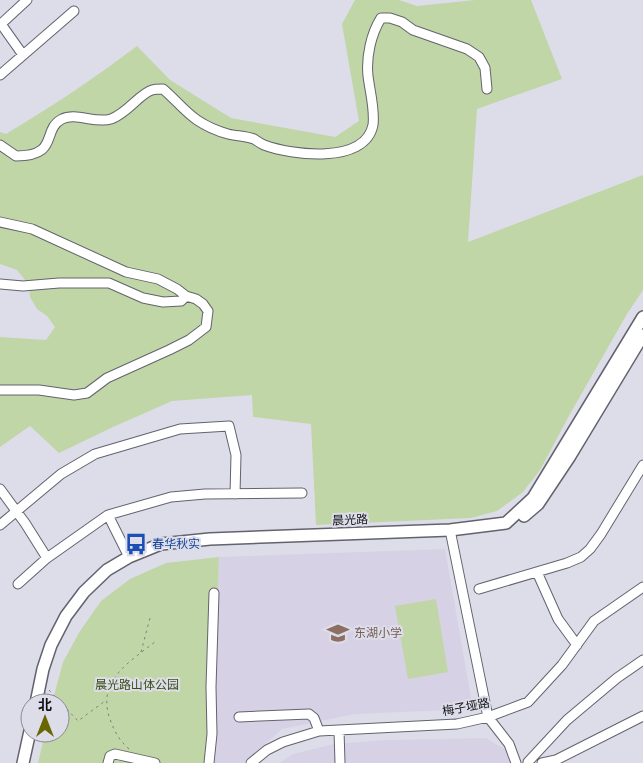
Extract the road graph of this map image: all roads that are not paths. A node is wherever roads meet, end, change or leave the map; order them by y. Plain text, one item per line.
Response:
1 (24, 1) edge
2 (74, 11) dead end
3 (23, 54) junction
4 (0, 75) edge
5 (487, 89) dead end
6 (0, 145) edge
7 (0, 222) edge
8 (0, 284) edge
9 (186, 296) junction
10 (643, 318) edge
11 (643, 336) edge
12 (0, 390) edge
13 (643, 465) edge
14 (0, 489) edge
15 (302, 493) dead end
16 (235, 494) junction
17 (16, 511) junction
18 (108, 515) junction
19 (0, 525) edge
20 (451, 534) junction
21 (129, 557) junction
22 (47, 558) junction
23 (537, 572) junction
24 (18, 584) dead end
25 (643, 588) edge
26 (479, 589) dead end
27 (214, 592) dead end
28 (577, 645) junction
29 (643, 660) edge
30 (38, 693) edge
31 (43, 693) edge
32 (643, 716) edge
33 (239, 717) dead end
34 (488, 717) junction
35 (339, 730) junction
36 (319, 731) junction
37 (27, 743) edge
38 (32, 743) edge
39 (515, 761) edge
40 (23, 763) edge
41 (28, 763) edge
42 (108, 763) edge
43 (155, 763) edge
44 (209, 763) edge
45 (251, 763) edge
46 (340, 763) edge
47 (530, 763) edge
48 (542, 763) edge

1 - 3 street
2 - 3 street
3 - 4 street
5 - 6 street
7 - 9 street
8 - 9 street
9 - 12 street
10 - 20 main road, 晨光路
11 - 20 main road, 晨光路
13 - 23 street
14 - 17 street
15 - 16 street
16 - 17 street
16 - 18 street
17 - 19 street
17 - 22 street
18 - 21 street
18 - 22 street
20 - 21 main road, 晨光路
20 - 31 main road, 晨光路
20 - 34 street
21 - 30 main road, 晨光路
22 - 24 street
23 - 26 street
23 - 28 street
25 - 28 street, 梅子垭路
27 - 44 street
28 - 34 street, 梅子垭路
29 - 47 street
32 - 48 street
33 - 36 street
34 - 35 street, 梅子垭路
34 - 39 street
35 - 36 street, 梅子垭路
35 - 46 street
36 - 45 street, 梅子垭路
37 - 40 main road
38 - 41 main road
39 - 47 street
42 - 43 street

